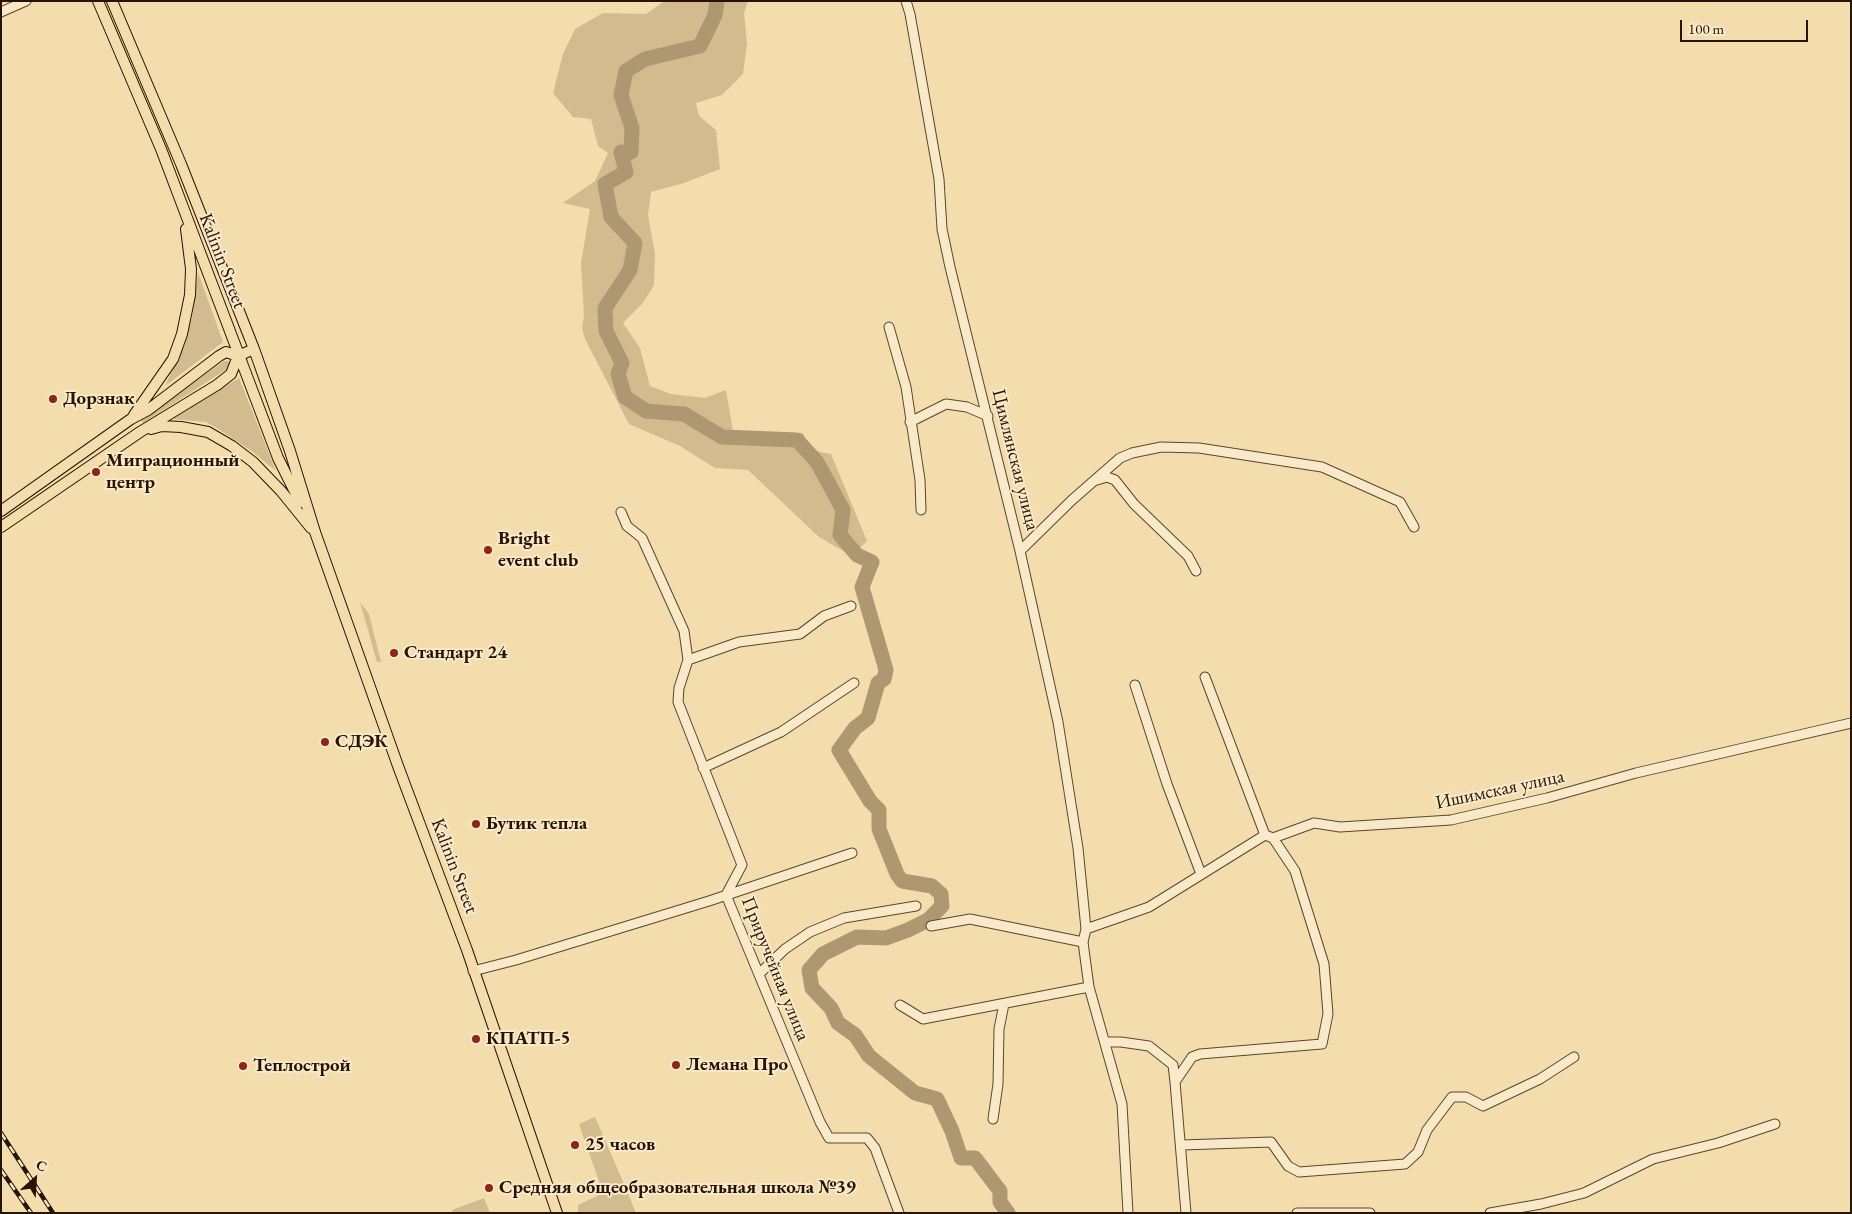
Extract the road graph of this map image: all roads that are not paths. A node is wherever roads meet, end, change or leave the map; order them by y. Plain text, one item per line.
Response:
1 (26, 1) edge
2 (98, 1) edge
3 (112, 1) edge
4 (906, 1) edge
5 (1, 12) edge
6 (184, 211) junction
7 (889, 327) dead end
8 (254, 349) junction
9 (238, 356) junction
10 (988, 416) junction
11 (131, 419) junction
12 (910, 422) junction
13 (140, 432) junction
14 (1093, 481) junction
15 (1, 510) edge
16 (921, 510) dead end
17 (620, 512) dead end
18 (1414, 526) dead end
19 (1, 527) edge
20 (315, 532) junction
21 (1020, 551) junction
22 (1196, 571) dead end
23 (851, 606) dead end
24 (688, 660) junction
25 (1205, 677) dead end
26 (854, 683) dead end
27 (1136, 685) dead end
28 (1851, 724) edge
29 (703, 768) junction
30 (1269, 836) junction
31 (852, 853) dead end
32 (1201, 874) junction
33 (726, 895) junction
34 (916, 906) dead end
35 (931, 926) dead end
36 (1086, 929) junction
37 (1083, 942) junction
38 (473, 971) junction
39 (760, 973) junction
40 (1089, 987) junction
41 (1004, 1004) junction
42 (900, 1005) dead end
43 (1105, 1042) junction
44 (1574, 1057) dead end
45 (1175, 1082) junction
46 (993, 1119) dead end
47 (1776, 1124) dead end
48 (1182, 1145) junction
49 (557, 1213) edge
50 (899, 1213) edge
51 (1128, 1213) edge
52 (1186, 1213) edge
53 (1297, 1213) edge
54 (1370, 1213) edge
55 (1490, 1213) edge

1 - 5 street
2 - 6 main road, Kalinin Street
3 - 8 main road, Kalinin Street
4 - 10 street, Цимлянская улица
6 - 9 main road, Kalinin Street
6 - 11 main road
7 - 12 street
8 - 9 main road
8 - 20 main road, Kalinin Street
9 - 11 main road
9 - 13 main road
9 - 20 main road, Kalinin Street
10 - 12 street
10 - 21 street, Цимлянская улица
11 - 15 main road
12 - 16 street
13 - 19 main road
13 - 20 main road
14 - 18 street
14 - 21 street
14 - 22 street
17 - 24 street, Приручейная улица
20 - 38 main road, Kalinin Street
21 - 36 street, Цимлянская улица
23 - 24 street
24 - 29 street, Приручейная улица
25 - 30 street
26 - 29 street
27 - 32 street
28 - 30 street, Ишимская улица
29 - 33 street, Приручейная улица
30 - 32 street, Ишимская улица
30 - 45 street
31 - 33 street
32 - 36 street, Ишимская улица
33 - 38 street
33 - 39 street, Приручейная улица
34 - 39 street
35 - 37 street
36 - 37 street, Цимлянская улица
37 - 40 street
38 - 49 main road, Kalinin Street
39 - 50 street, Приручейная улица
40 - 41 street
40 - 43 street
41 - 42 street
41 - 46 street
43 - 45 street
43 - 51 street
44 - 48 street
45 - 48 street
47 - 55 street
48 - 52 street
53 - 54 street

